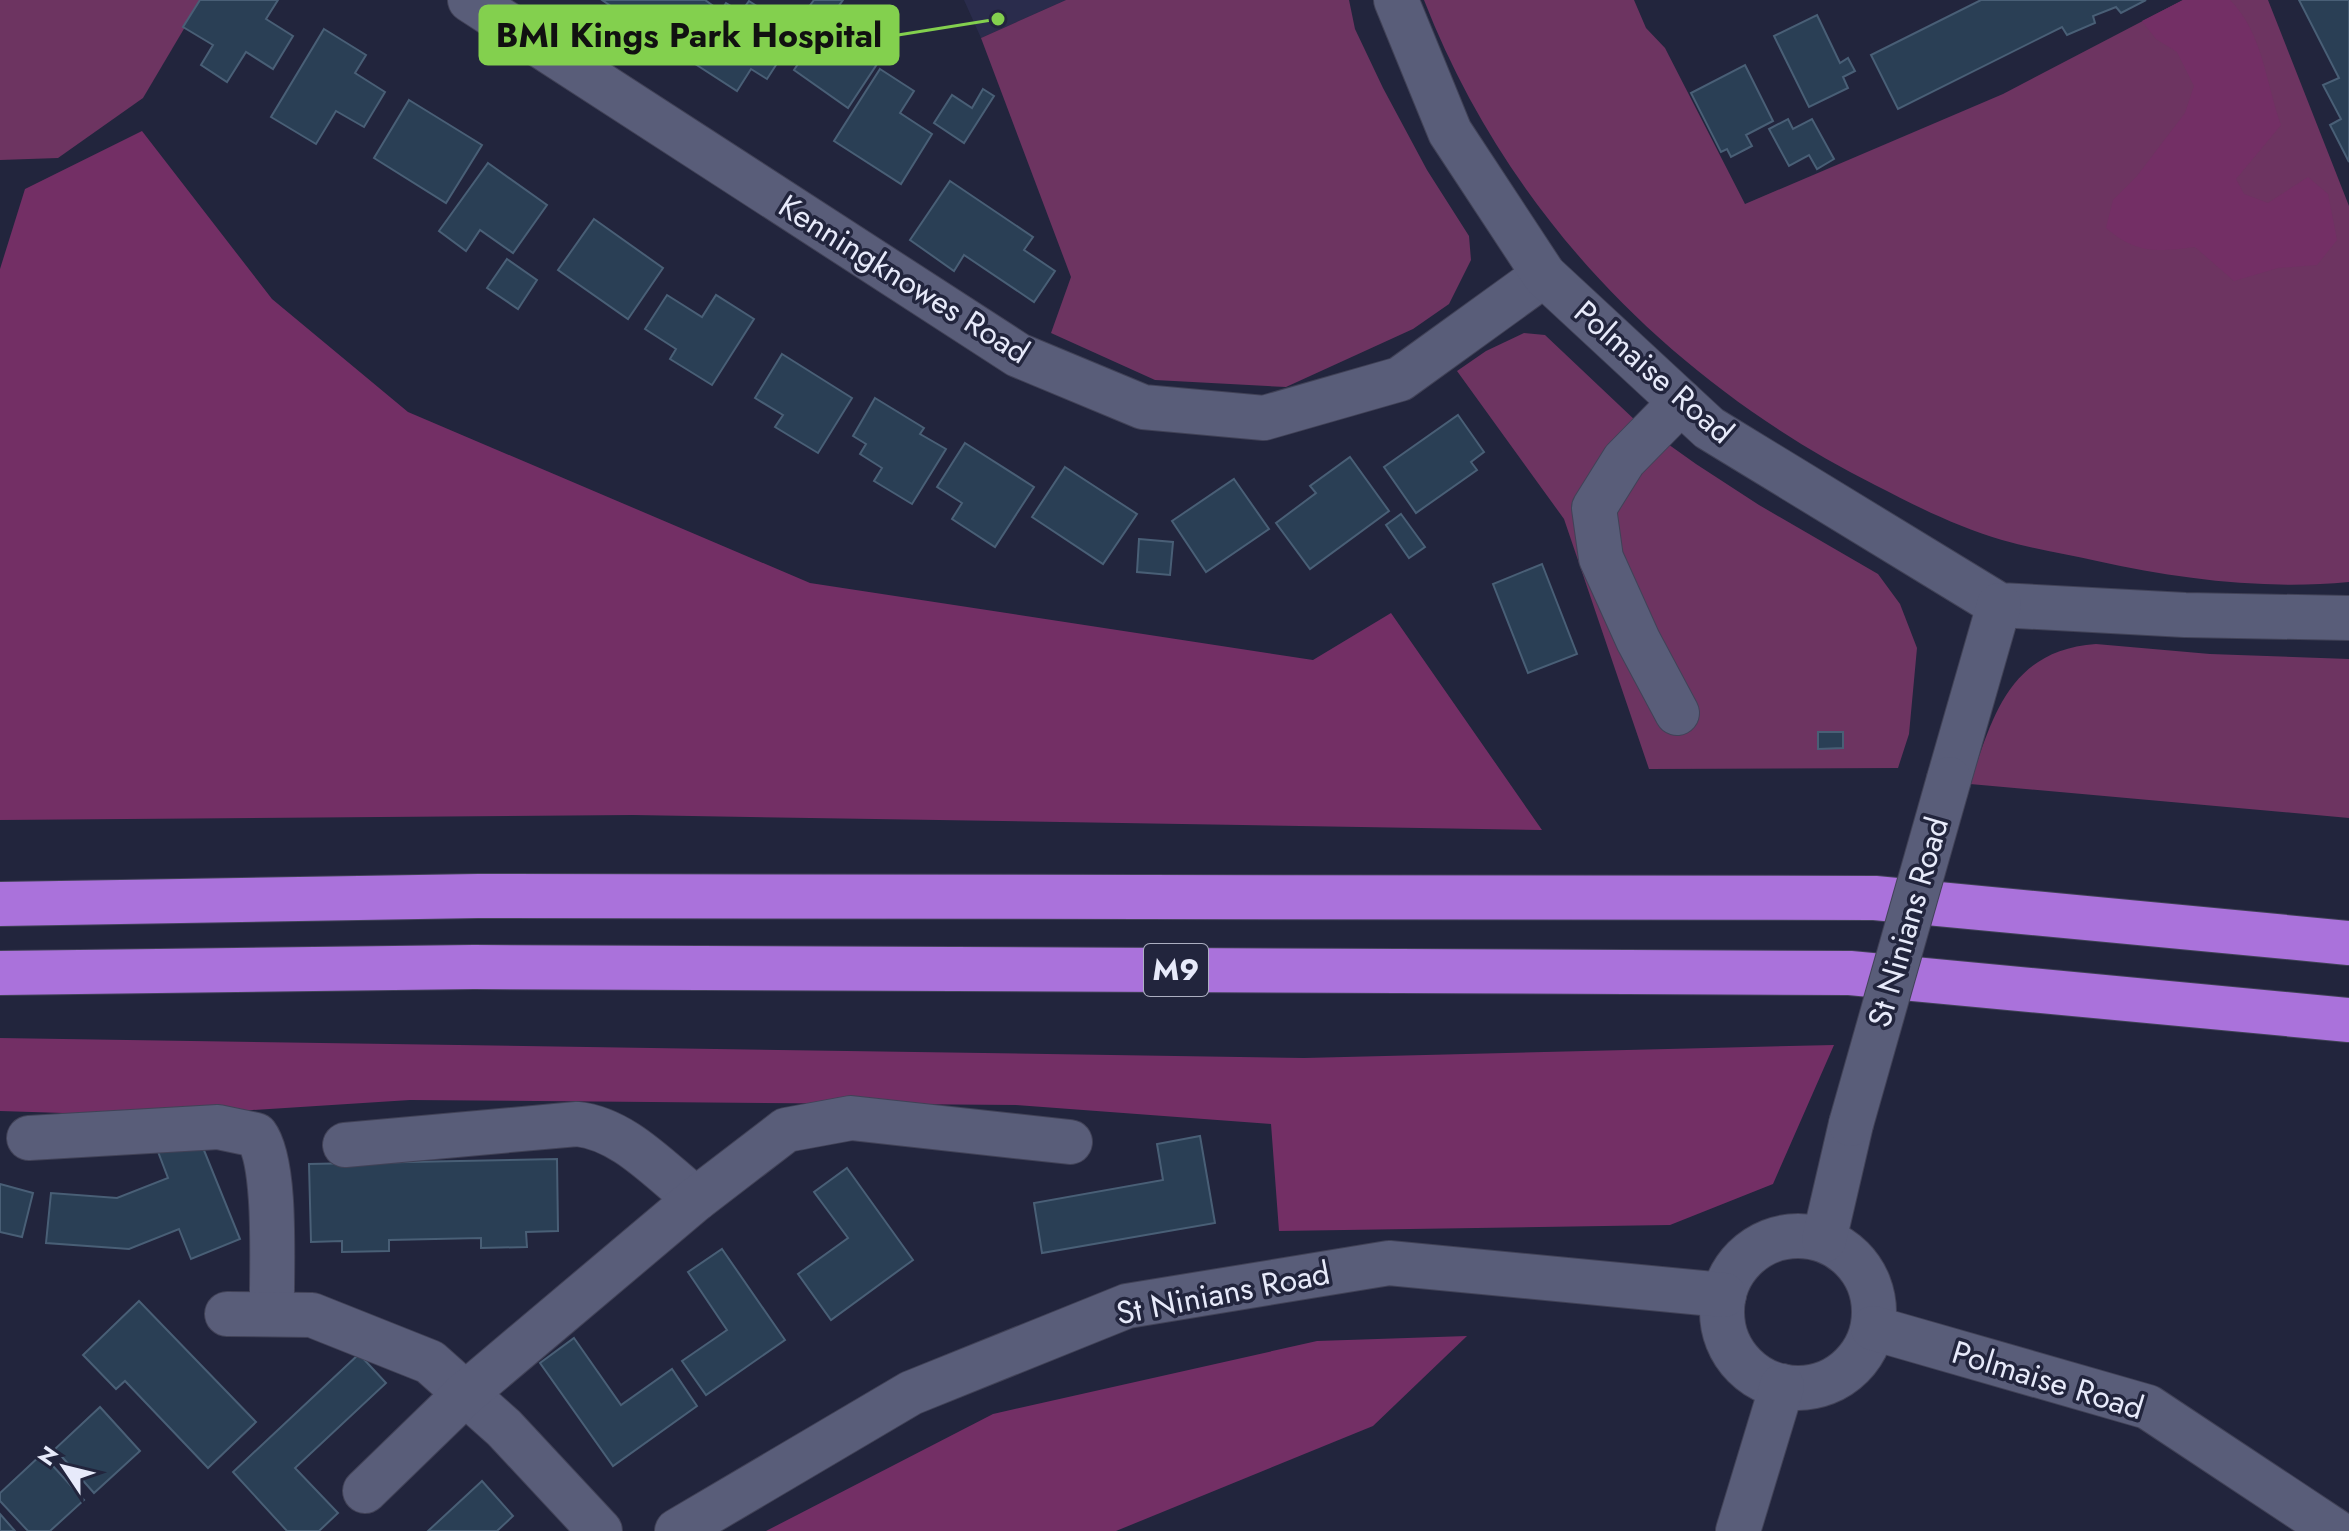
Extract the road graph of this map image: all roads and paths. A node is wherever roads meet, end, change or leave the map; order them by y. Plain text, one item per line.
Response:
1 (470, 0) edge
2 (1396, 0) edge
3 (515, 12) edge
4 (1544, 275) junction
5 (1681, 402) junction
6 (1999, 605) junction
7 (2349, 618) edge
8 (1677, 713) dead end
9 (0, 904) edge
10 (2349, 943) edge
11 (0, 973) edge
12 (2349, 1020) edge
13 (29, 1138) dead end
14 (1070, 1142) dead end
15 (345, 1145) dead end
16 (696, 1199) junction
17 (1824, 1240) junction
18 (1724, 1295) junction
19 (227, 1314) dead end
20 (272, 1314) junction
21 (1873, 1328) junction
22 (1782, 1386) junction
23 (466, 1393) junction
24 (365, 1491) dead end
25 (600, 1531) edge
26 (677, 1531) edge
27 (1738, 1531) edge
28 (2335, 1531) edge

1 - 3 street, Kenningknowes Road
2 - 4 street, Polmaise Road
3 - 4 street, Kenningknowes Road
4 - 5 street, Polmaise Road
5 - 6 street, Polmaise Road
5 - 8 street
6 - 7 street, Polmaise Road
6 - 17 street, St Ninians Road, bridge
9 - 10 highway, M9
11 - 12 highway, M9
13 - 20 street
14 - 16 street
15 - 16 street
16 - 23 street
17 - 18 street
17 - 21 street
18 - 22 street
18 - 26 street, St Ninians Road
19 - 20 street
20 - 23 street
21 - 22 street
21 - 28 street, Polmaise Road
22 - 27 street
23 - 24 street
23 - 25 street

